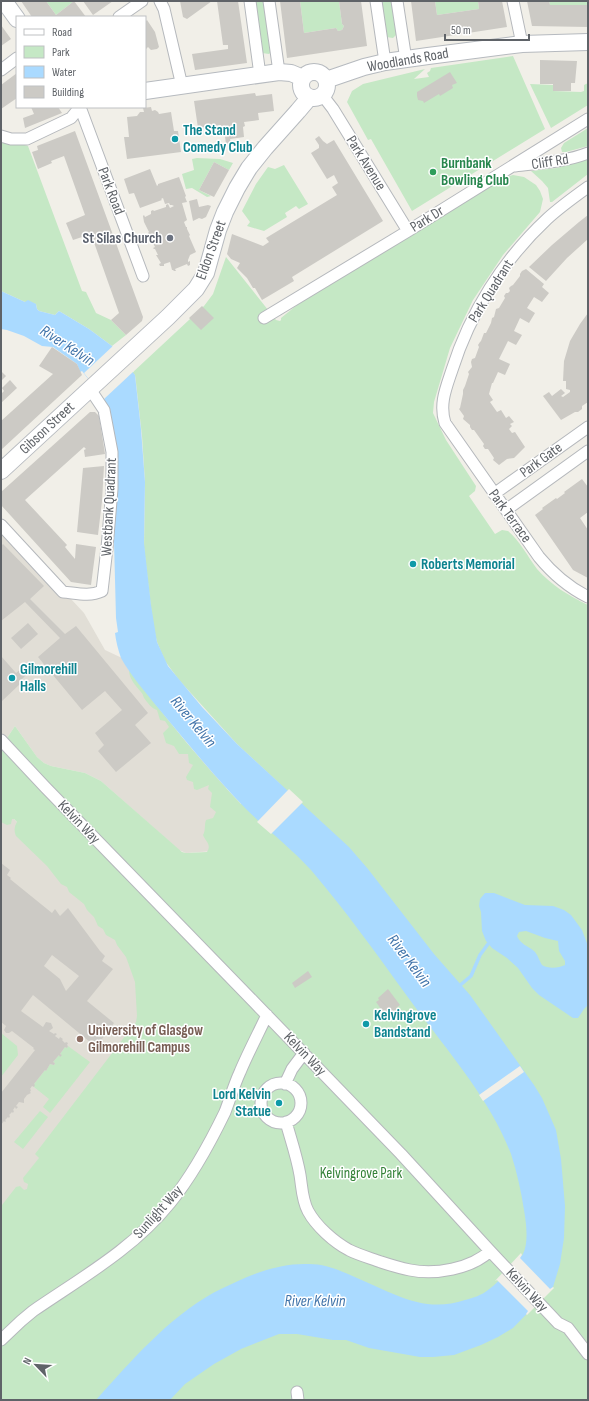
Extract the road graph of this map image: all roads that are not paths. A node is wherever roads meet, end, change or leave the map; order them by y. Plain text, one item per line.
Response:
1 (4, 1) edge
2 (142, 1) edge
3 (160, 1) edge
4 (250, 1) edge
5 (269, 1) edge
6 (376, 1) edge
7 (398, 1) edge
8 (513, 1) edge
9 (120, 16) edge
10 (16, 18) edge
11 (588, 42) edge
12 (522, 44) junction
13 (16, 59) edge
14 (406, 60) junction
15 (385, 62) junction
16 (1, 70) edge
17 (279, 72) junction
18 (260, 75) junction
19 (303, 78) junction
20 (326, 80) junction
21 (182, 86) junction
22 (146, 91) edge
23 (316, 97) junction
24 (79, 108) edge
25 (80, 108) edge
26 (588, 119) edge
27 (1, 136) edge
28 (588, 153) edge
29 (511, 167) junction
30 (588, 187) edge
31 (408, 231) junction
32 (143, 276) dead end
33 (264, 318) dead end
34 (91, 387) junction
35 (445, 423) joint
36 (588, 427) edge
37 (588, 451) edge
38 (1, 471) edge
39 (494, 494) junction
40 (506, 510) junction
41 (1, 525) edge
42 (588, 597) edge
43 (1, 740) edge
44 (1, 745) edge
45 (17, 758) junction
46 (267, 1015) junction
47 (304, 1053) junction
48 (285, 1084) junction
49 (286, 1122) junction
50 (490, 1251) junction
51 (1, 1340) edge
52 (588, 1354) edge

1 - 10 street
2 - 9 street
3 - 21 street
4 - 18 street
5 - 17 street
6 - 15 street
7 - 14 street
8 - 12 street
11 - 12 street, Woodlands Road
12 - 14 street, Woodlands Road
13 - 16 street
14 - 15 street, Woodlands Road
15 - 20 street, Woodlands Road
17 - 18 street
17 - 19 street
18 - 21 street
19 - 20 street
19 - 23 street
20 - 23 street
21 - 22 street
23 - 31 street, Park Avenue
23 - 34 street, Eldon Street
24 - 27 street
25 - 32 street, Park Road
26 - 29 street, Park Dr
28 - 29 street, Cliff Rd
29 - 31 street, Park Dr
30 - 35 street, Park Quadrant
31 - 33 street, Park Dr
34 - 38 street, Gibson Street
34 - 41 street, Westbank Quadrant
35 - 39 street, Park Terrace
36 - 39 street, Park Gate
37 - 40 street, Park Gate
39 - 40 street, Park Terrace
40 - 42 street, Park Terrace
43 - 45 street, Kelvin Way
44 - 45 street, Kelvin Way
45 - 46 street, Kelvin Way
46 - 47 street, Kelvin Way
46 - 51 street, Sunlight Way
47 - 48 street
47 - 50 street, Kelvin Way
48 - 49 street
48 - 49 street
49 - 50 street
50 - 52 street, Kelvin Way

